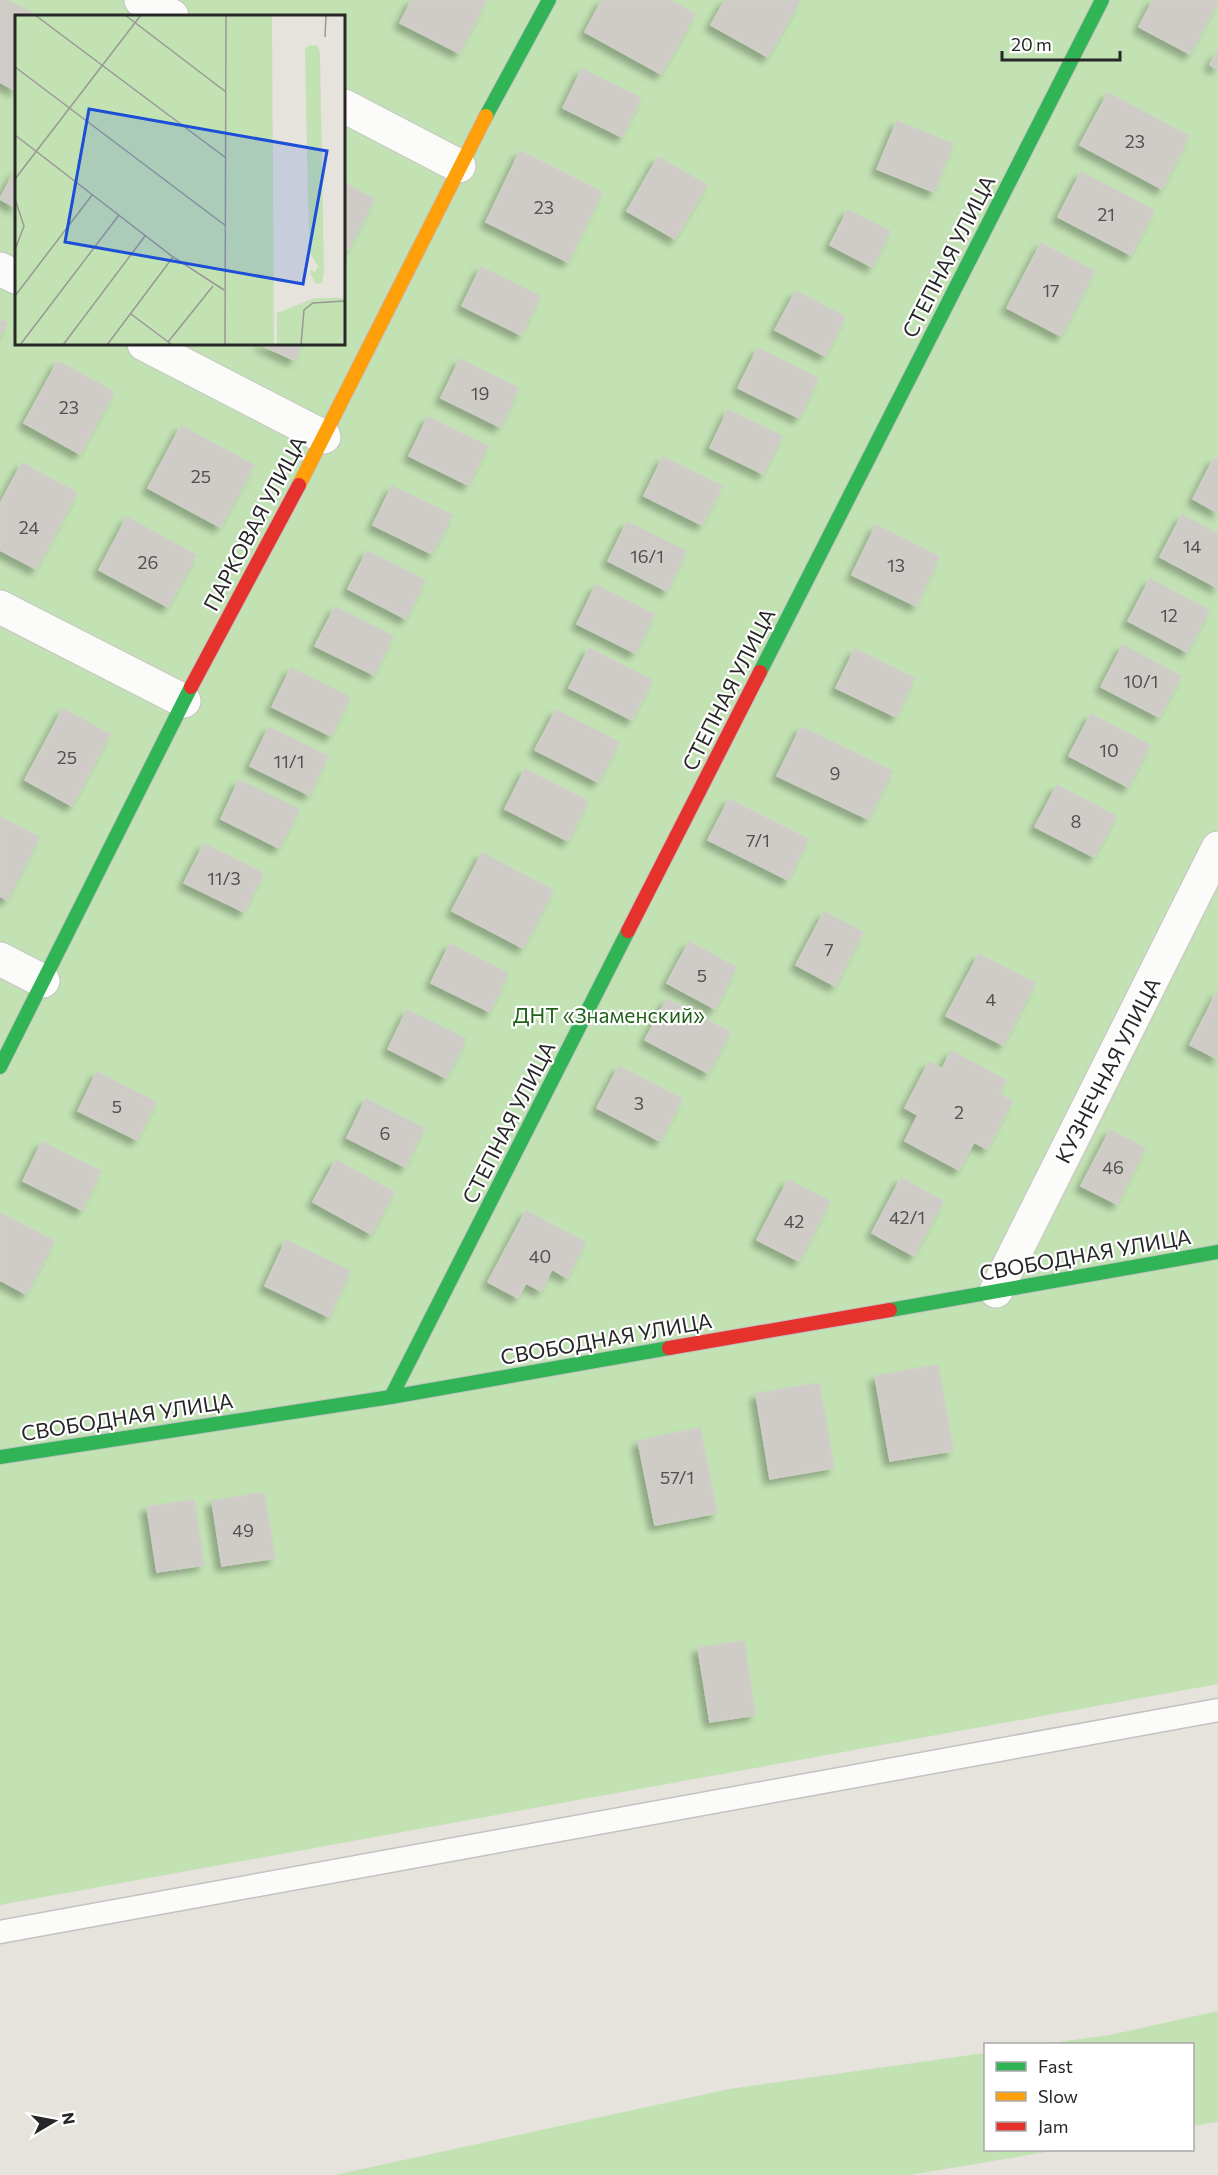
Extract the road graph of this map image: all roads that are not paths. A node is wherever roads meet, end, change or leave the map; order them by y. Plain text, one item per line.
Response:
1 (141, 0) edge
2 (549, 0) edge
3 (1102, 0) edge
4 (170, 15) edge
5 (345, 107) edge
6 (459, 166) junction
7 (0, 269) edge
8 (15, 276) edge
9 (146, 345) edge
10 (324, 437) junction
11 (0, 607) edge
12 (184, 701) junction
13 (1218, 848) edge
14 (0, 959) edge
15 (43, 981) junction
16 (0, 1067) edge
17 (1218, 1252) edge
18 (996, 1291) junction
19 (392, 1397) junction
20 (0, 1457) edge
21 (1218, 1710) edge
22 (0, 1932) edge

1 - 4 street
2 - 6 street, ПАРКОВАЯ УЛИЦА
3 - 19 street, СТЕПНАЯ УЛИЦА
5 - 6 street
6 - 10 street, ПАРКОВАЯ УЛИЦА
7 - 8 street
9 - 10 street
10 - 12 street, ПАРКОВАЯ УЛИЦА
11 - 12 street
12 - 15 street, ПАРКОВАЯ УЛИЦА
13 - 18 street, КУЗНЕЧНАЯ УЛИЦА
14 - 15 street
15 - 16 street, ПАРКОВАЯ УЛИЦА
17 - 18 street, СВОБОДНАЯ УЛИЦА
18 - 19 street, СВОБОДНАЯ УЛИЦА
19 - 20 street, СВОБОДНАЯ УЛИЦА
21 - 22 lane

